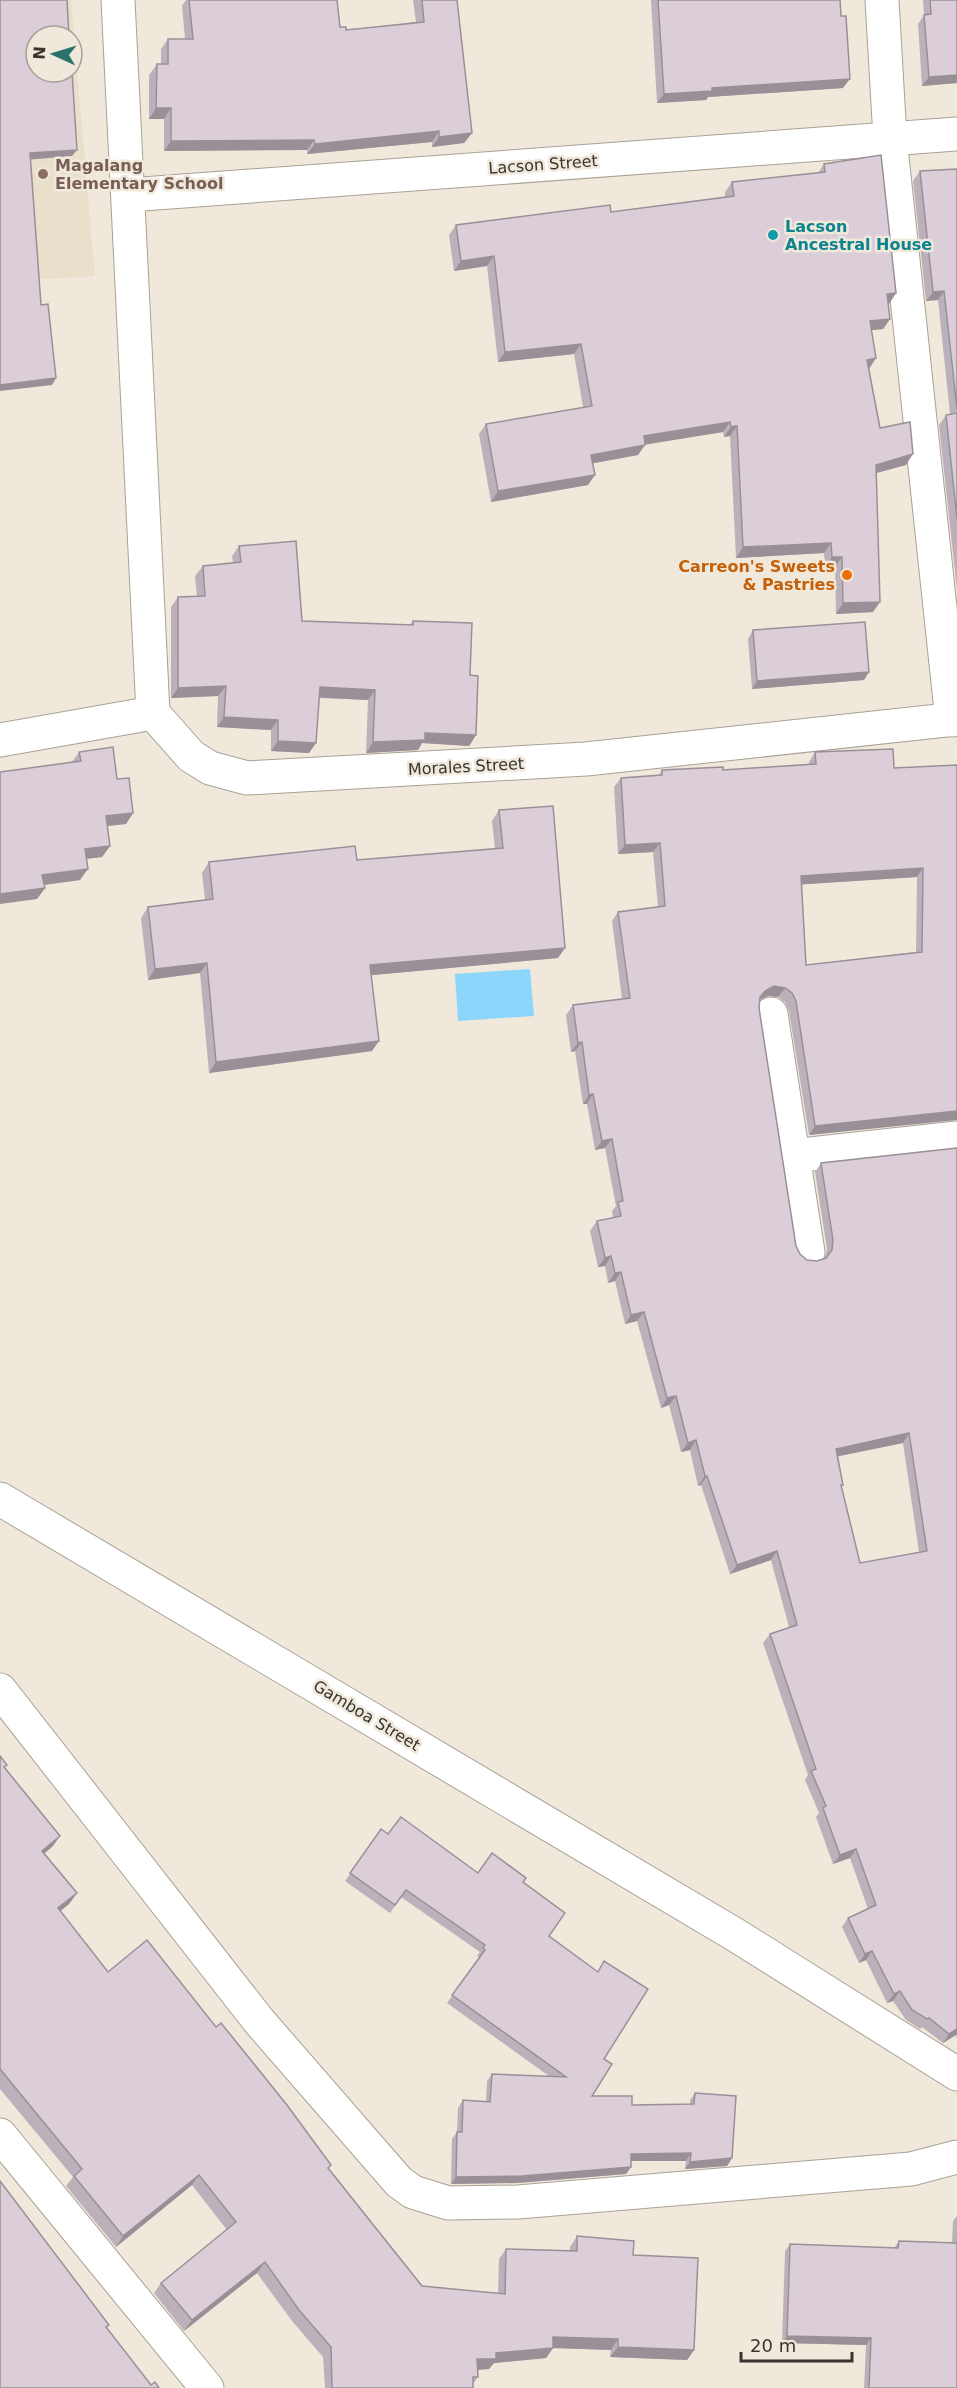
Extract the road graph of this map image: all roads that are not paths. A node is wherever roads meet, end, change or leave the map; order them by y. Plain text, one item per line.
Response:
1 (118, 0) edge
2 (882, 0) edge
3 (957, 134) edge
4 (890, 138) junction
5 (129, 195) junction
6 (153, 713) junction
7 (954, 719) edge
8 (0, 740) edge
9 (771, 1014) dead end
10 (957, 1138) edge
11 (792, 1156) junction
12 (808, 1252) dead end
13 (0, 1499) edge
14 (0, 1690) edge
15 (957, 2074) edge
16 (0, 2135) edge
17 (957, 2157) edge
18 (207, 2388) edge

1 - 5 street
2 - 4 street
3 - 4 street, Lacson Street
4 - 5 street, Lacson Street
4 - 7 street
5 - 6 street
6 - 7 street, Morales Street
6 - 8 street
9 - 11 street
10 - 11 street
11 - 12 street
13 - 15 street, Gamboa Street
14 - 17 street
16 - 18 street

